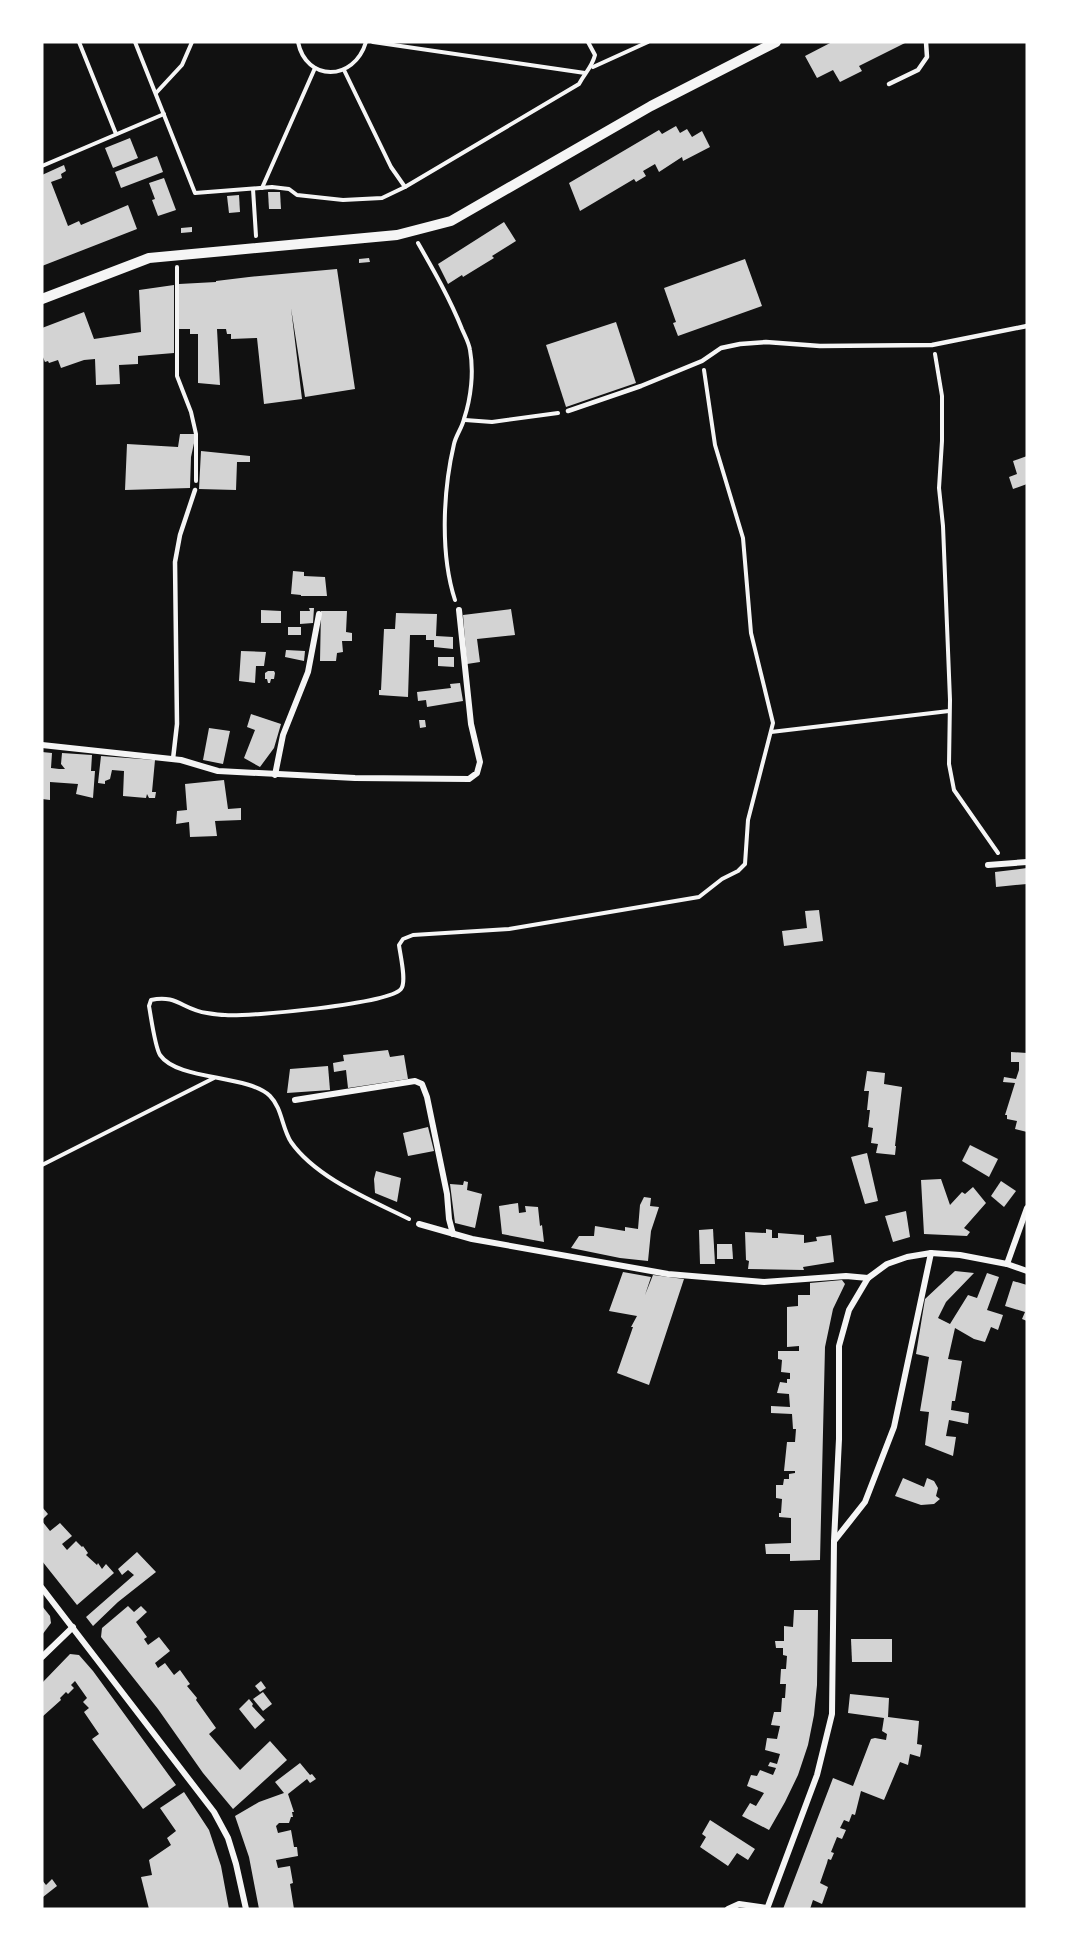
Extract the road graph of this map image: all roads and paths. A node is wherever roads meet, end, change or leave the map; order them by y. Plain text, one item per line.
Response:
1 (79, 42) edge
2 (135, 42) edge
3 (192, 42) edge
4 (298, 42) edge
5 (366, 42) edge
6 (373, 42) edge
7 (588, 42) edge
8 (776, 42) edge
9 (926, 42) edge
10 (645, 43) edge
11 (592, 67) junction
12 (315, 68) junction
13 (344, 70) junction
14 (585, 73) junction
15 (889, 84) dead end
16 (156, 93) junction
17 (164, 114) junction
18 (116, 134) junction
19 (42, 160) edge
20 (43, 166) edge
21 (405, 187) junction
22 (262, 188) junction
23 (253, 189) junction
24 (412, 232) junction
25 (257, 248) junction
26 (177, 254) junction
27 (42, 299) edge
28 (1027, 326) edge
29 (932, 345) junction
30 (702, 361) junction
31 (568, 411) joint
32 (464, 420) junction
33 (195, 490) joint
34 (459, 610) joint
35 (319, 614) dead end
36 (949, 711) junction
37 (771, 732) junction
38 (42, 745) edge
39 (173, 759) junction
40 (275, 775) junction
41 (1027, 862) edge
42 (1006, 864) junction
43 (988, 866) dead end
44 (215, 1078) junction
45 (295, 1100) dead end
46 (42, 1165) edge
47 (1027, 1208) edge
48 (419, 1224) joint
49 (453, 1234) junction
50 (931, 1253) junction
51 (1007, 1264) junction
52 (1027, 1270) edge
53 (868, 1278) junction
54 (834, 1541) junction
55 (42, 1588) edge
56 (73, 1627) junction
57 (42, 1657) edge
58 (246, 1909) edge
59 (728, 1909) edge
60 (767, 1909) edge

1 - 18 path
2 - 16 path
3 - 16 path
4 - 12 path
5 - 13 path
6 - 14 path
7 - 11 path
8 - 24 street
9 - 15 lane
10 - 11 path
11 - 14 path
12 - 13 path
12 - 22 path
13 - 21 path
14 - 21 path
16 - 17 path
17 - 18 path
17 - 23 path
18 - 20 path
19 - 20 path
21 - 22 path
22 - 23 path
23 - 25 path
24 - 25 street
24 - 32 path
25 - 26 street
26 - 27 street
26 - 33 path
28 - 29 lane
29 - 30 lane
29 - 36 path
30 - 31 lane
30 - 37 path
31 - 32 path
32 - 34 path
33 - 39 lane
34 - 40 street
35 - 40 street
36 - 37 path
36 - 42 path
37 - 44 path
38 - 39 street
39 - 40 street
41 - 42 street
42 - 43 street
44 - 46 path
44 - 48 path
45 - 49 street
47 - 51 street
48 - 49 street
49 - 53 street
50 - 51 street
50 - 53 street
50 - 54 street
51 - 52 street
53 - 54 street
54 - 60 street
55 - 56 street
56 - 57 street
56 - 58 street
59 - 60 street

